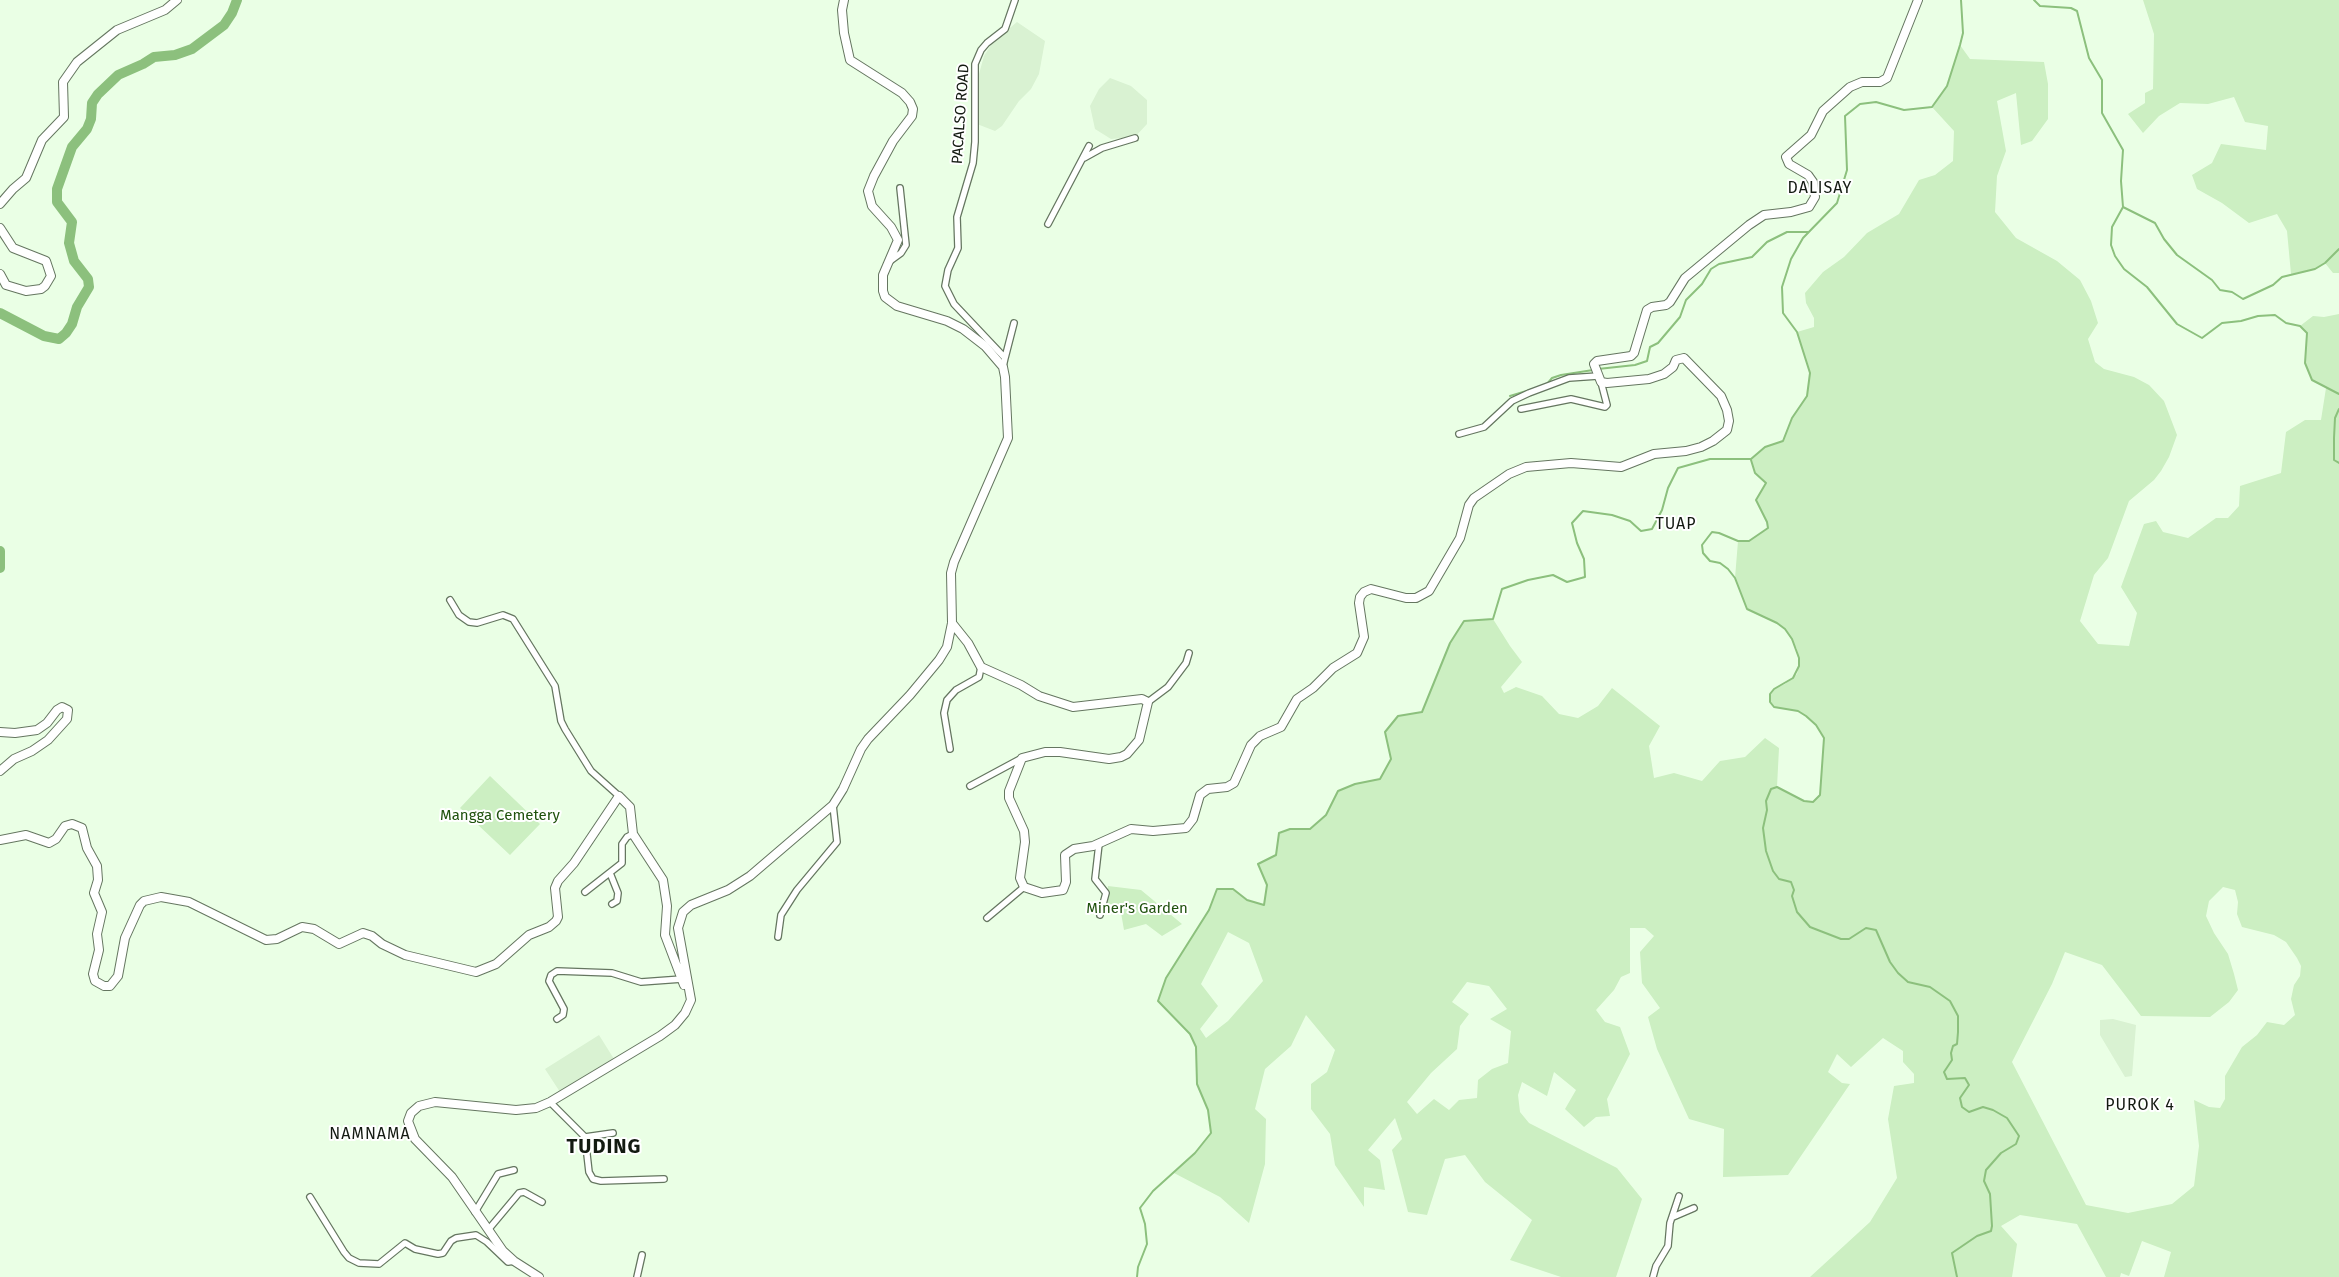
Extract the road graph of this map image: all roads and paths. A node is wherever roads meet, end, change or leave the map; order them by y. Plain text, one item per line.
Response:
1 (177, 0) edge
2 (844, 0) edge
3 (1014, 0) edge
4 (1918, 0) edge
5 (1135, 138) dead end
6 (1089, 146) dead end
7 (1084, 158) junction
8 (900, 188) dead end
9 (0, 204) edge
10 (1048, 224) dead end
11 (0, 228) edge
12 (888, 262) junction
13 (0, 274) edge
14 (1014, 323) dead end
15 (1004, 358) junction
16 (1003, 367) junction
17 (1600, 379) junction
18 (1521, 409) dead end
19 (1459, 434) dead end
20 (450, 600) dead end
21 (952, 623) junction
22 (1189, 653) dead end
23 (980, 667) junction
24 (1148, 702) junction
25 (0, 732) edge
26 (950, 749) dead end
27 (1022, 758) junction
28 (0, 771) edge
29 (970, 786) dead end
30 (619, 796) junction
31 (833, 805) junction
32 (633, 834) junction
33 (0, 840) edge
34 (1100, 844) junction
35 (610, 873) junction
36 (1024, 887) junction
37 (585, 892) dead end
38 (612, 904) dead end
39 (1100, 915) dead end
40 (987, 918) dead end
41 (778, 937) dead end
42 (682, 979) junction
43 (691, 1000) junction
44 (557, 1019) dead end
45 (550, 1102) junction
46 (613, 1133) dead end
47 (585, 1137) junction
48 (514, 1170) dead end
49 (664, 1179) dead end
50 (1679, 1196) dead end
51 (310, 1197) dead end
52 (542, 1202) dead end
53 (1694, 1208) dead end
54 (475, 1212) junction
55 (1673, 1217) junction
56 (488, 1230) junction
57 (642, 1256) dead end
58 (514, 1261) junction
59 (540, 1277) edge
60 (637, 1277) edge
61 (1653, 1277) edge

1 - 9 street
2 - 12 street
3 - 15 street, PACALSO ROAD
4 - 17 street
5 - 7 street
6 - 7 street
7 - 10 street
8 - 12 street
11 - 13 street
12 - 16 street
14 - 15 street
15 - 16 street
16 - 21 street
17 - 18 street
17 - 19 street
17 - 34 street
20 - 30 street
21 - 23 street
21 - 31 street
22 - 24 street
23 - 24 street
23 - 26 street
24 - 27 street
25 - 28 street
27 - 29 street
27 - 36 street
30 - 32 street
30 - 33 street
31 - 41 street
31 - 43 street
32 - 35 street
32 - 42 street
34 - 36 street
34 - 39 street
35 - 37 street
35 - 38 street
36 - 40 street
42 - 43 street
42 - 44 street
43 - 45 street
45 - 47 street
45 - 54 street
46 - 47 street
47 - 49 street
48 - 54 street
50 - 55 street
51 - 58 street
52 - 56 street
53 - 55 street
54 - 56 street
55 - 61 street
56 - 58 street
57 - 60 street
58 - 59 street

